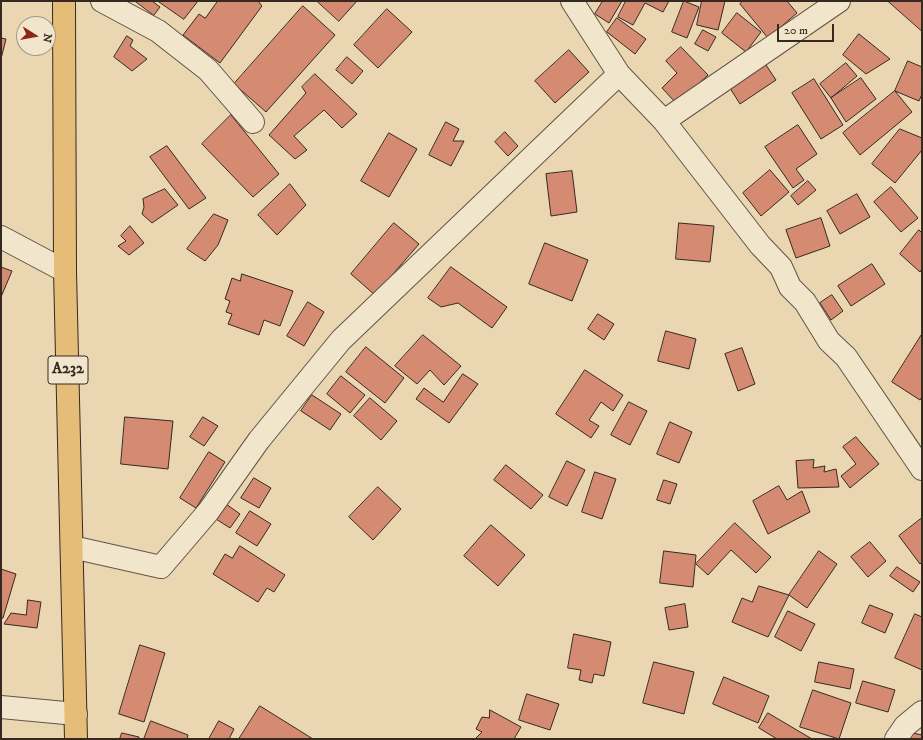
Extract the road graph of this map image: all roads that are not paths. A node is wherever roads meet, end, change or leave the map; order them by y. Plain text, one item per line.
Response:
1 (64, 1) edge
2 (102, 1) edge
3 (572, 1) edge
4 (839, 1) edge
5 (619, 74) junction
6 (664, 121) junction
7 (253, 122) dead end
8 (1, 237) edge
9 (65, 271) junction
10 (922, 469) edge
11 (72, 547) junction
12 (1, 707) edge
13 (922, 712) edge
14 (76, 714) junction
15 (76, 739) edge
16 (896, 739) edge

1 - 9 main road, A232
2 - 7 street
3 - 5 street
4 - 6 street
5 - 6 street
5 - 11 street
6 - 10 street
8 - 9 street
9 - 11 main road, A232
11 - 14 main road, A232
12 - 14 street
13 - 16 street
14 - 15 main road, A232

